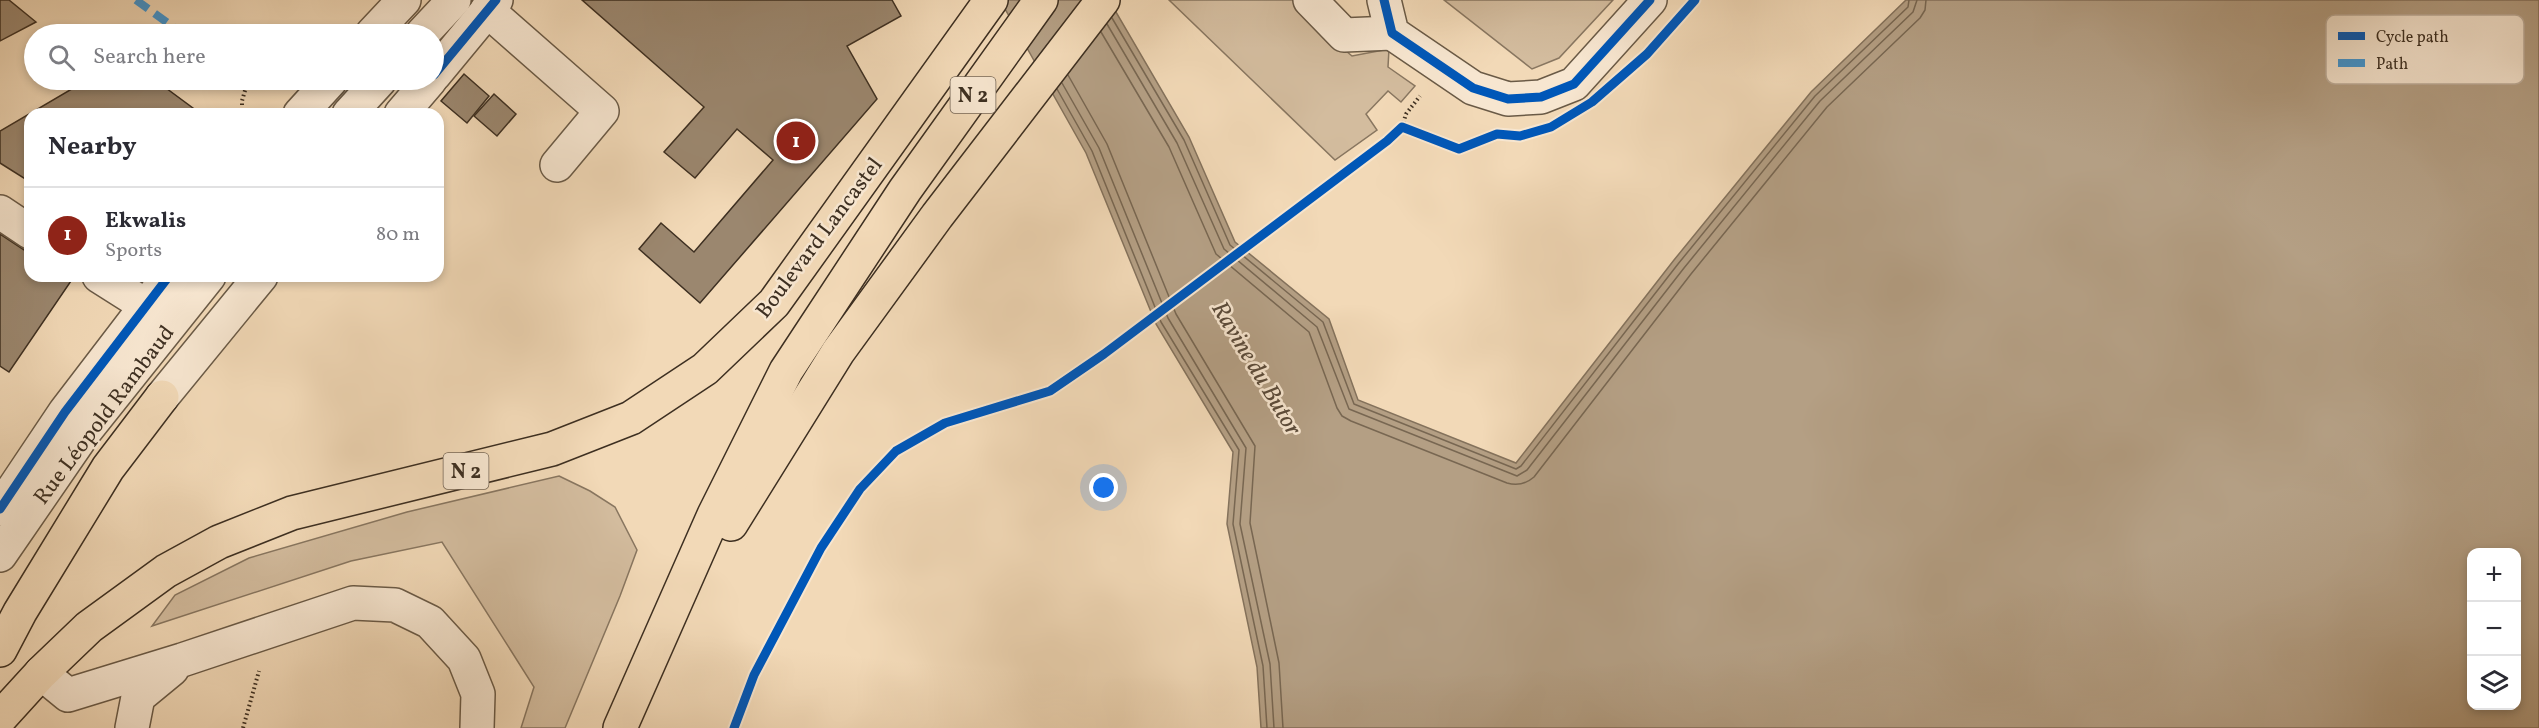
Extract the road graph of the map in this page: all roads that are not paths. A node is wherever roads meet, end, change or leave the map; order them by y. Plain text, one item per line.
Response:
1 (404, 0) edge
2 (454, 0) edge
3 (991, 0) edge
4 (1041, 0) edge
5 (1103, 0) edge
6 (1310, 0) edge
7 (1384, 0) edge
8 (1650, 0) edge
9 (491, 5) edge
10 (381, 24) edge
11 (431, 24) edge
12 (1392, 33) junction
13 (444, 63) edge
14 (322, 90) edge
15 (371, 90) edge
16 (421, 90) edge
17 (305, 108) edge
18 (354, 108) edge
19 (406, 108) edge
20 (557, 165) dead end
21 (0, 212) edge
22 (24, 228) edge
23 (108, 282) edge
24 (165, 282) edge
25 (204, 282) edge
26 (256, 282) edge
27 (148, 307) junction
28 (162, 397) joint
29 (0, 509) edge
30 (0, 555) edge
31 (656, 645) junction
32 (0, 650) edge
33 (182, 660) junction
34 (41, 673) junction
35 (0, 718) edge
36 (132, 728) edge
37 (477, 728) edge
38 (620, 728) edge

1 - 10 street
2 - 11 street
3 - 34 main road, Boulevard Lancastel / N 2
4 - 31 main road, Boulevard Lancastel / N 2
5 - 31 main road
6 - 12 street
7 - 12 street
8 - 12 street
9 - 13 street
9 - 20 street
14 - 17 street
15 - 18 street
16 - 19 street
21 - 22 street
23 - 27 street
24 - 27 street, Rue Léopold Rambaud
25 - 30 street, Rue Léopold Rambaud
26 - 28 street, Rue Léopold Rambaud
27 - 29 street, Rue Léopold Rambaud
28 - 32 main road
31 - 38 main road, Boulevard Lancastel / N 2
33 - 34 street
33 - 36 street
33 - 37 street
34 - 35 main road, Boulevard Lancastel / N 2

